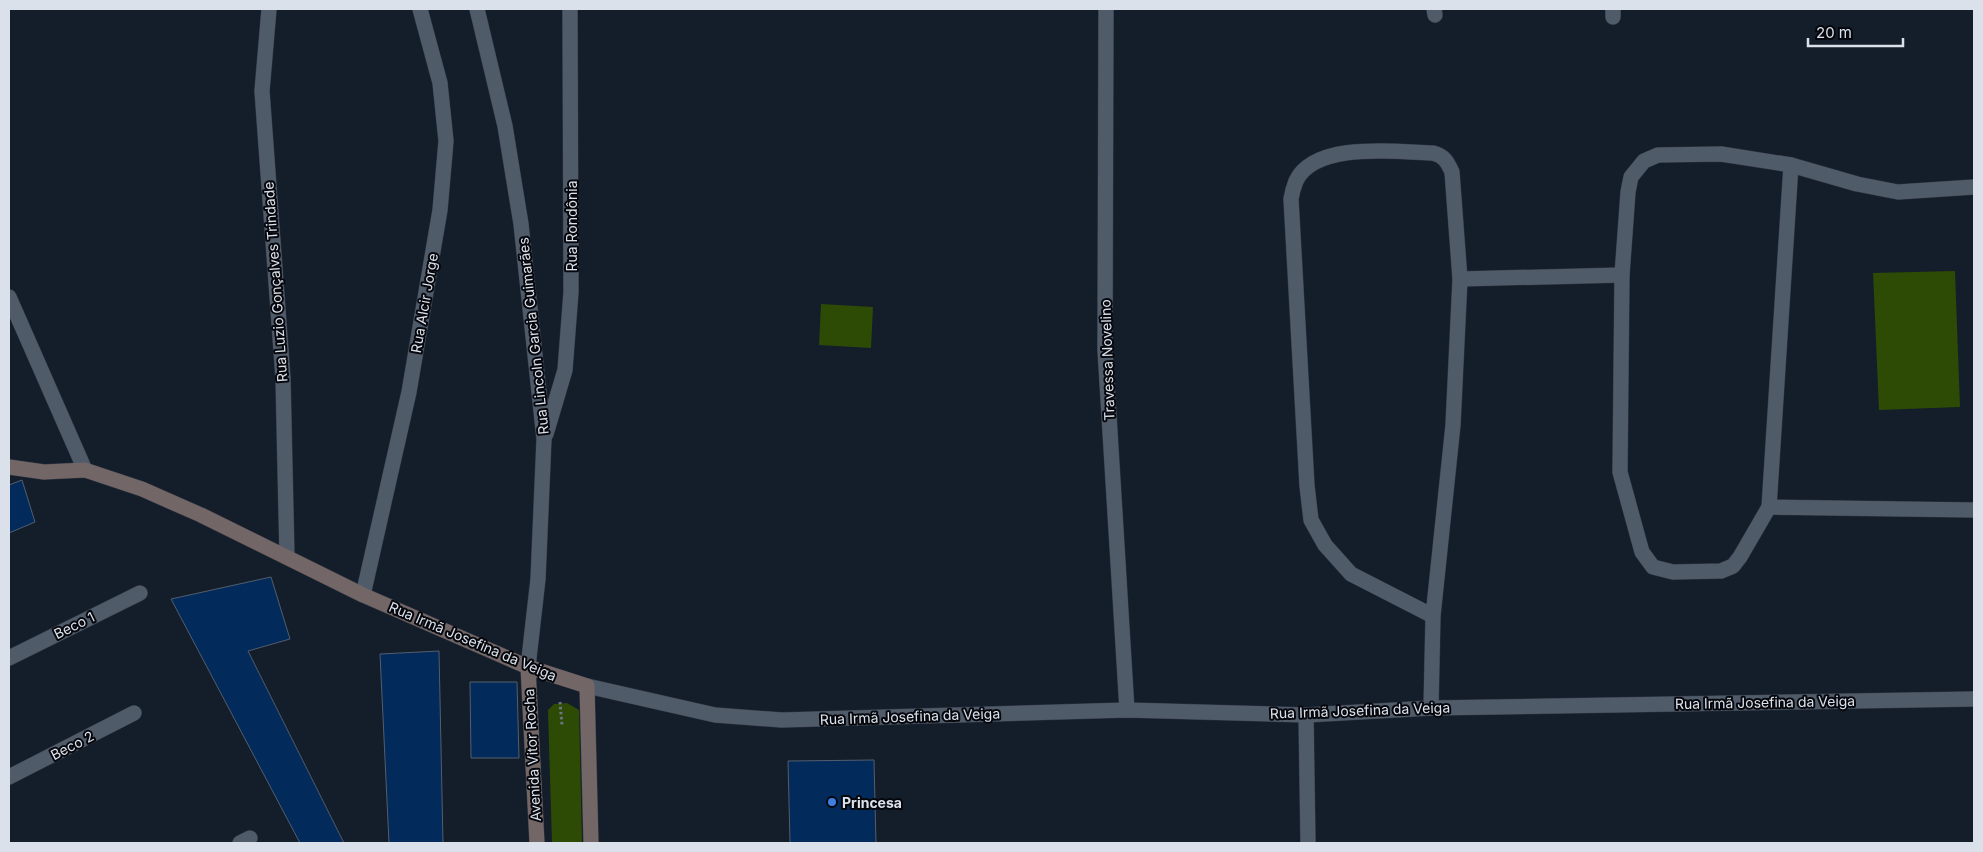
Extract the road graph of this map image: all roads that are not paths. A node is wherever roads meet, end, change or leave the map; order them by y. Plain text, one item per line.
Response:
1 (269, 9) edge
2 (420, 9) edge
3 (477, 9) edge
4 (570, 9) edge
5 (1106, 9) edge
6 (1791, 165) junction
7 (1974, 187) edge
8 (1622, 275) junction
9 (1460, 279) junction
10 (9, 296) edge
11 (544, 439) junction
12 (9, 466) edge
13 (85, 470) junction
14 (1769, 507) junction
15 (1974, 510) edge
16 (287, 557) junction
17 (140, 593) dead end
18 (363, 595) junction
19 (1433, 616) junction
20 (9, 658) edge
21 (528, 667) junction
22 (587, 686) junction
23 (1974, 699) edge
24 (1431, 708) junction
25 (1127, 710) junction
26 (134, 713) dead end
27 (1306, 715) junction
28 (9, 777) edge
29 (536, 843) edge
30 (591, 843) edge
31 (1308, 843) edge

1 - 16 street, Rua Luzio Gonçalves Trindade
2 - 18 street, Rua Alcir Jorge
3 - 11 street, Rua Lincoln Garcia Guimarães
4 - 11 street, Rua Rondônia
5 - 25 street, Travessa Novelino
6 - 7 street
6 - 8 street
6 - 14 street
8 - 9 street
8 - 14 street
9 - 19 street
9 - 19 street
10 - 13 street
11 - 21 street, Rua Lincoln Garcia Guimarães
12 - 13 street
13 - 16 street, Rua Irmã Josefina da Veiga
14 - 15 street
16 - 18 street, Rua Irmã Josefina da Veiga
17 - 20 street, Beco 1
18 - 21 street, Rua Irmã Josefina da Veiga
19 - 24 street
21 - 22 street, Rua Irmã Josefina da Veiga
21 - 29 street, Avenida Vitor Rocha
22 - 25 street, Rua Irmã Josefina da Veiga
22 - 30 street
23 - 24 street, Rua Irmã Josefina da Veiga
24 - 27 street, Rua Irmã Josefina da Veiga
25 - 27 street, Rua Irmã Josefina da Veiga
26 - 28 street, Beco 2
27 - 31 street

